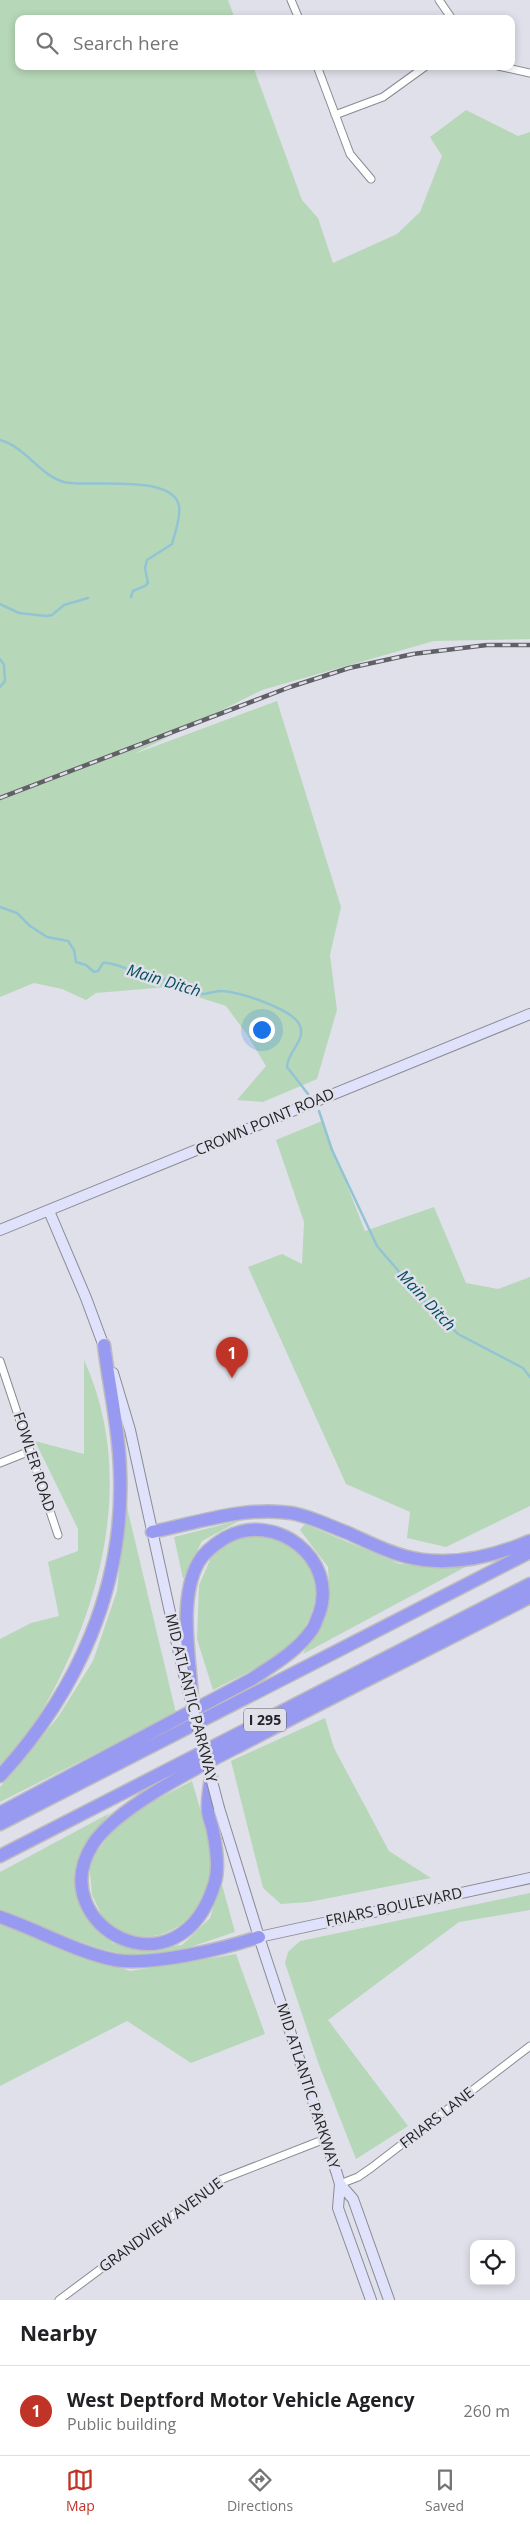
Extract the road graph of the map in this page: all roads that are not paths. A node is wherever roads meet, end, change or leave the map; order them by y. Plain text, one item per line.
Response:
1 (292, 0) edge
2 (439, 0) edge
3 (298, 15) edge
4 (449, 15) edge
5 (318, 70) edge
6 (421, 70) edge
7 (515, 70) edge
8 (530, 73) edge
9 (335, 115) junction
10 (371, 178) dead end
11 (530, 1014) edge
12 (49, 1212) junction
13 (0, 1230) edge
14 (104, 1345) junction
15 (0, 1361) edge
16 (30, 1452) junction
17 (0, 1463) edge
18 (152, 1532) junction
19 (58, 1535) dead end
20 (530, 1541) edge
21 (530, 1552) edge
22 (530, 1584) edge
23 (530, 1597) edge
24 (186, 1665) junction
25 (193, 1706) joint
26 (0, 1776) edge
27 (211, 1776) joint
28 (214, 1809) junction
29 (0, 1813) edge
30 (0, 1824) edge
31 (0, 1856) edge
32 (530, 1878) edge
33 (0, 1916) edge
34 (259, 1937) junction
35 (530, 2046) edge
36 (324, 2139) junction
37 (340, 2184) junction
38 (59, 2300) edge
39 (371, 2300) edge
40 (390, 2300) edge

1 - 3 street
2 - 4 street
5 - 9 street
6 - 9 street
7 - 8 street
9 - 10 street
11 - 12 main road, CROWN POINT ROAD
12 - 13 main road, CROWN POINT ROAD
12 - 14 main road, MID ATLANTIC PARKWAY
14 - 18 main road, MID ATLANTIC PARKWAY
14 - 26 highway
15 - 16 street, FOWLER ROAD
16 - 17 street
16 - 19 street, FOWLER ROAD
18 - 20 highway
18 - 24 main road, MID ATLANTIC PARKWAY
21 - 30 highway, I 295
22 - 31 highway, I 295
23 - 28 highway
24 - 25 highway, bridge
24 - 29 highway
25 - 27 main road, MID ATLANTIC PARKWAY, bridge
27 - 28 highway
28 - 34 main road, MID ATLANTIC PARKWAY
32 - 34 main road, FRIARS BOULEVARD
33 - 34 highway
34 - 36 main road, MID ATLANTIC PARKWAY
35 - 37 street, FRIARS LANE
36 - 37 main road, MID ATLANTIC PARKWAY
36 - 38 street, GRANDVIEW AVENUE
37 - 39 main road, MID ATLANTIC PARKWAY
37 - 40 main road, MID ATLANTIC PARKWAY

